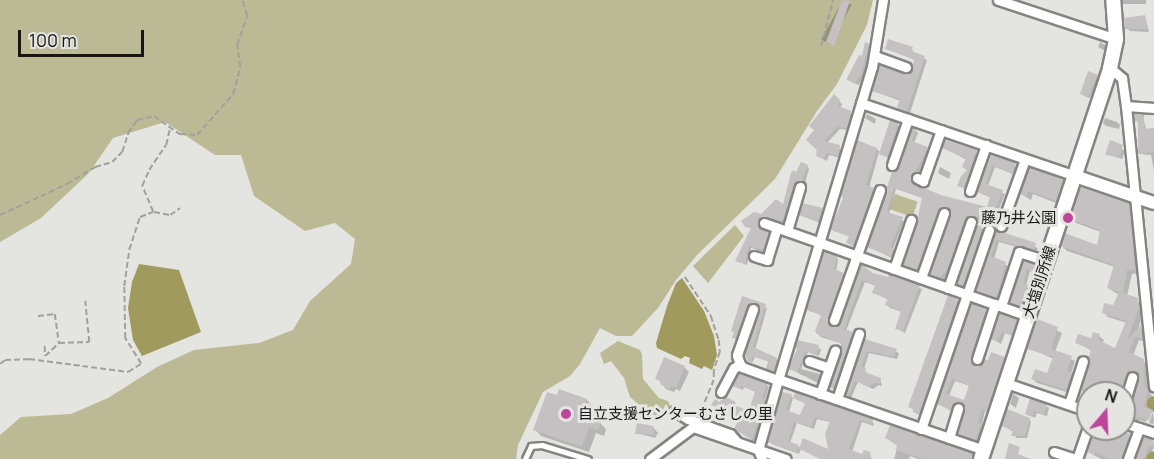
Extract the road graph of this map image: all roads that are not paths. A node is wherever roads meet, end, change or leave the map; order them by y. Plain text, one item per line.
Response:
1 (883, 0) edge
2 (998, 0) edge
3 (1113, 0) edge
4 (1116, 39) junction
5 (875, 56) junction
6 (906, 67) dead end
7 (1110, 68) junction
8 (861, 103) junction
9 (1126, 106) junction
10 (1154, 108) edge
11 (908, 119) junction
12 (941, 130) junction
13 (986, 145) junction
14 (1025, 159) junction
15 (892, 165) dead end
16 (1075, 176) junction
17 (917, 178) dead end
18 (800, 188) dead end
19 (880, 190) dead end
20 (970, 191) dead end
21 (1134, 195) junction
22 (1154, 203) edge
23 (944, 213) dead end
24 (911, 220) dead end
25 (971, 222) dead end
26 (764, 224) dead end
27 (1001, 226) dead end
28 (782, 230) junction
29 (989, 230) dead end
30 (819, 243) junction
31 (754, 256) dead end
32 (857, 256) junction
33 (1046, 261) junction
34 (894, 269) junction
35 (921, 278) junction
36 (948, 288) junction
37 (967, 294) junction
38 (998, 305) junction
39 (753, 309) dead end
40 (1028, 316) junction
41 (834, 320) dead end
42 (859, 334) dead end
43 (1152, 340) edge
44 (836, 351) dead end
45 (977, 359) dead end
46 (809, 361) dead end
47 (1083, 361) dead end
48 (740, 364) junction
49 (829, 368) junction
50 (1132, 377) dead end
51 (778, 380) junction
52 (1131, 381) edge
53 (1006, 383) junction
54 (1154, 387) edge
55 (721, 392) dead end
56 (820, 394) junction
57 (837, 399) junction
58 (1069, 404) junction
59 (1076, 407) edge
60 (958, 408) dead end
61 (675, 411) dead end
62 (1136, 427) edge
63 (1139, 428) junction
64 (921, 429) junction
65 (1154, 433) edge
66 (949, 438) junction
67 (1083, 441) edge
68 (739, 444) junction
69 (1054, 452) dead end
70 (760, 454) edge
71 (982, 454) edge
72 (525, 459) edge
73 (588, 459) edge
74 (650, 459) edge
75 (786, 459) edge
76 (1077, 459) edge
77 (1128, 459) edge

1 - 5 street
2 - 4 street
3 - 4 main road, 大塩別所線
4 - 7 main road, 大塩別所線
5 - 6 street
5 - 8 street
7 - 9 street
7 - 16 main road, 大塩別所線
8 - 11 street
8 - 30 street
9 - 10 street
9 - 21 street
11 - 12 street
11 - 15 street
12 - 13 street
12 - 17 street
13 - 14 street
13 - 20 street
14 - 16 street
14 - 27 street
16 - 21 street
16 - 33 main road, 大塩別所線
18 - 28 street
19 - 32 street
21 - 22 street
21 - 43 street
23 - 35 street
24 - 34 street
25 - 36 street
26 - 28 street
28 - 30 street
28 - 31 street
29 - 37 street
30 - 32 street
30 - 51 street
32 - 34 street
32 - 41 street
33 - 38 street
33 - 40 main road, 大塩別所線
34 - 35 street
35 - 36 street
36 - 37 street
37 - 38 street
37 - 64 street
38 - 40 street
38 - 45 street
39 - 48 street
40 - 53 main road, 大塩別所線
42 - 57 street
43 - 54 street
44 - 49 street
46 - 49 street
47 - 58 street
48 - 51 street
48 - 55 street
49 - 56 street
50 - 52 street
51 - 56 street
51 - 70 street
53 - 58 street
53 - 71 main road, 大塩別所線
56 - 57 street
57 - 64 street
58 - 59 street
60 - 66 street
61 - 68 street
62 - 63 street
63 - 65 street
63 - 77 street
64 - 66 street
66 - 71 street
67 - 76 street
68 - 70 street
68 - 74 street
69 - 76 street
70 - 75 street
72 - 73 lane

